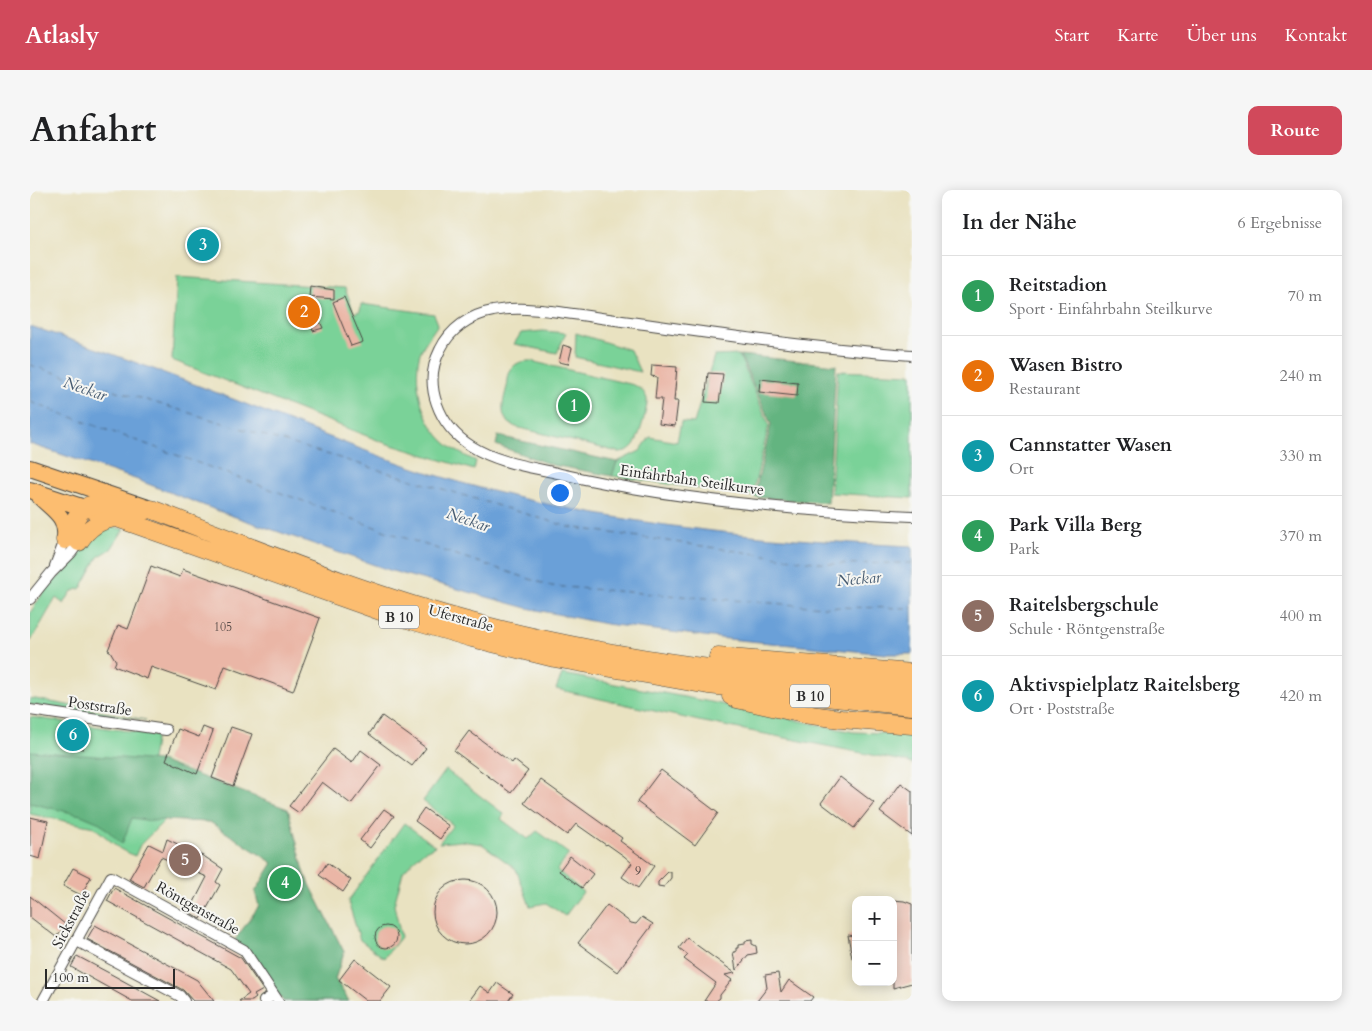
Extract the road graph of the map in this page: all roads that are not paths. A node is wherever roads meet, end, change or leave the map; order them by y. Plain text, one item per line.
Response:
1 (912, 355) edge
2 (30, 468) edge
3 (56, 477) junction
4 (32, 490) edge
5 (84, 508) junction
6 (151, 509) junction
7 (912, 516) edge
8 (117, 518) junction
9 (72, 541) junction
10 (30, 599) edge
11 (656, 661) junction
12 (912, 674) edge
13 (708, 685) junction
14 (912, 690) edge
15 (912, 706) edge
16 (30, 710) edge
17 (912, 726) edge
18 (166, 730) dead end
19 (111, 877) joint
20 (76, 941) junction
21 (276, 998) edge
22 (44, 1001) edge
23 (184, 1001) edge
24 (264, 1001) edge

1 - 7 street, Einfahrbahn Steilkurve
2 - 3 main road, Uferstraße
3 - 5 main road
3 - 6 main road, Uferstraße
4 - 5 main road, Uferstraße / B 10
4 - 9 main road
5 - 6 highway
5 - 8 main road, Uferstraße / B 10
5 - 9 highway
6 - 11 highway, Uferstraße / B 10
8 - 9 highway
8 - 13 highway, Uferstraße / B 10
9 - 10 street
11 - 12 highway, B 10
11 - 14 highway, Uferstraße / B 10
13 - 15 highway, Uferstraße / B 10
13 - 17 highway, B 10
16 - 18 street, Poststraße
19 - 20 street, Sickstraße
19 - 21 street, Röntgenstraße
20 - 22 street, Sickstraße
20 - 23 street
21 - 24 street

